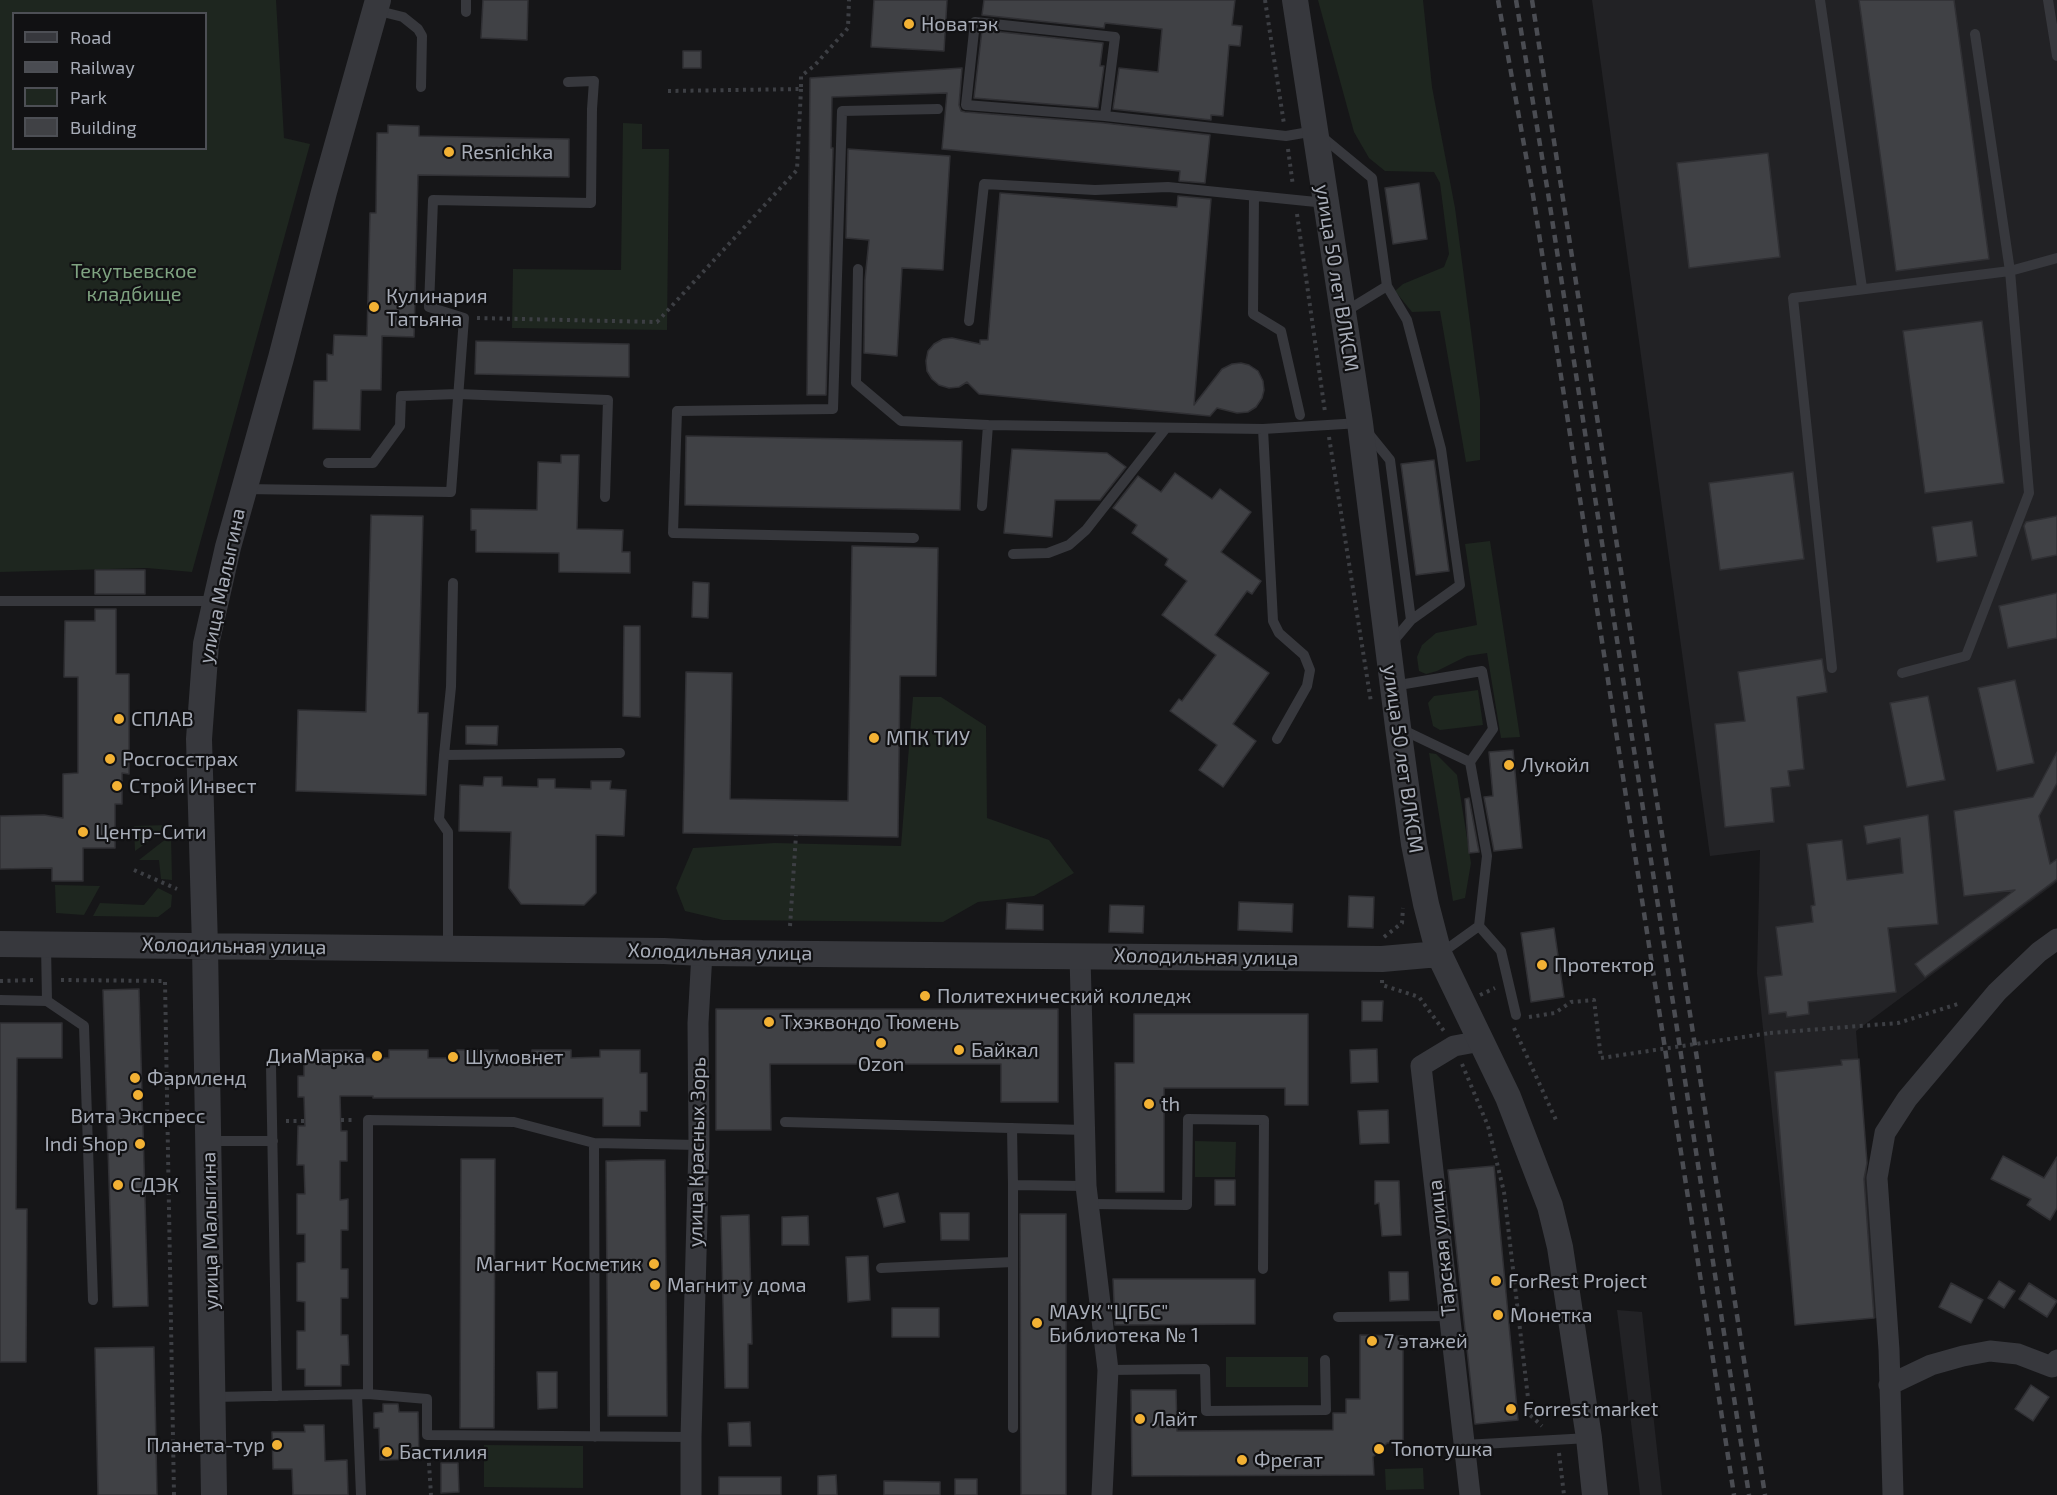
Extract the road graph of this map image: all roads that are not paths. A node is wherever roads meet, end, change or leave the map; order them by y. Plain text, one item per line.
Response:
1 (466, 0) edge
2 (1294, 0) edge
3 (1820, 0) edge
4 (2048, 0) edge
5 (376, 5) edge
6 (466, 12) dead end
7 (1975, 34) dead end
8 (2057, 56) edge
9 (568, 82) dead end
10 (421, 87) dead end
11 (938, 109) dead end
12 (1105, 116) junction
13 (1315, 131) junction
14 (1254, 196) junction
15 (1326, 203) junction
16 (2057, 258) edge
17 (858, 269) dead end
18 (2010, 271) junction
19 (1387, 286) junction
20 (1862, 288) junction
21 (1342, 313) junction
22 (969, 321) dead end
23 (458, 394) junction
24 (1300, 415) dead end
25 (1360, 423) junction
26 (988, 425) junction
27 (1166, 428) junction
28 (1263, 429) junction
29 (328, 463) dead end
30 (244, 489) junction
31 (605, 497) dead end
32 (981, 506) dead end
33 (914, 538) dead end
34 (1013, 554) dead end
35 (453, 583) dead end
36 (0, 601) edge
37 (216, 601) junction
38 (1411, 620) junction
39 (1388, 648) junction
40 (1832, 668) dead end
41 (1902, 673) dead end
42 (1393, 686) junction
43 (1398, 727) junction
44 (1277, 739) dead end
45 (620, 753) dead end
46 (444, 755) junction
47 (1470, 762) junction
48 (1479, 926) junction
49 (2057, 939) edge
50 (0, 944) edge
51 (46, 944) junction
52 (205, 946) junction
53 (448, 949) junction
54 (702, 953) junction
55 (1439, 954) junction
56 (1080, 956) junction
57 (0, 1000) edge
58 (47, 1000) junction
59 (1517, 1019) road end
60 (1481, 1041) junction
61 (272, 1066) dead end
62 (785, 1122) dead end
63 (1012, 1128) junction
64 (1085, 1130) junction
65 (273, 1140) junction
66 (208, 1142) junction
67 (594, 1143) junction
68 (699, 1145) junction
69 (1013, 1185) junction
70 (1088, 1195) junction
71 (1013, 1262) junction
72 (881, 1268) dead end
73 (1263, 1269) dead end
74 (93, 1300) dead end
75 (1450, 1316) junction
76 (1338, 1317) dead end
77 (1325, 1360) dead end
78 (2055, 1366) edge
79 (1108, 1371) junction
80 (1889, 1385) junction
81 (363, 1394) junction
82 (277, 1396) junction
83 (213, 1397) junction
84 (1013, 1428) dead end
85 (595, 1437) junction
86 (691, 1437) junction
87 (1589, 1438) junction
88 (1464, 1445) junction
89 (214, 1495) edge
90 (361, 1495) edge
91 (692, 1495) edge
92 (1102, 1495) edge
93 (1470, 1495) edge
94 (1595, 1495) edge
95 (1893, 1495) edge

1 - 6 lane
2 - 13 street, улица 50 лет ВЛКСМ
3 - 20 lane
4 - 8 lane
5 - 10 lane
5 - 30 street, улица Малыгина
7 - 18 lane
9 - 23 lane
11 - 33 lane
12 - 12 lane
12 - 13 lane
13 - 15 street, улица 50 лет ВЛКСМ
13 - 19 lane
14 - 15 lane
14 - 22 lane
14 - 24 lane
15 - 21 street, улица 50 лет ВЛКСМ
16 - 18 lane
17 - 26 lane
18 - 20 lane
18 - 41 lane
19 - 21 lane
19 - 38 lane
20 - 40 lane
21 - 25 street, улица 50 лет ВЛКСМ
23 - 29 lane
23 - 30 lane
23 - 31 lane
25 - 28 lane
25 - 38 lane
25 - 39 street, улица 50 лет ВЛКСМ
26 - 27 lane
26 - 32 lane
27 - 28 lane
27 - 34 lane
28 - 44 lane
30 - 37 street, улица Малыгина
35 - 46 lane
36 - 37 lane
37 - 52 street, улица Малыгина
38 - 39 lane
39 - 42 street, улица 50 лет ВЛКСМ
42 - 43 street, улица 50 лет ВЛКСМ
42 - 47 lane
43 - 47 lane
43 - 55 street, улица 50 лет ВЛКСМ
45 - 46 lane
46 - 53 lane
47 - 48 lane
48 - 55 lane
48 - 59 lane
49 - 80 street
50 - 51 street, Холодильная улица
51 - 52 street, Холодильная улица
51 - 58 lane
52 - 53 street, Холодильная улица
52 - 66 street, улица Малыгина
53 - 54 street, Холодильная улица
54 - 56 street, Холодильная улица
54 - 68 street, улица Красных Зорь
55 - 56 street, Холодильная улица
55 - 60 street, улица 50 лет ВЛКСМ
56 - 64 street
57 - 58 lane
58 - 74 lane
60 - 75 street, Тарская улица
60 - 87 street, улица 50 лет ВЛКСМ
61 - 65 lane
62 - 63 lane
63 - 64 lane
63 - 69 lane
64 - 70 street
65 - 66 lane
65 - 82 lane
66 - 83 street, улица Малыгина
67 - 68 lane
67 - 81 lane
67 - 85 lane
68 - 86 street, улица Красных Зорь
69 - 70 lane
69 - 71 lane
70 - 73 lane
70 - 79 street
71 - 72 lane
71 - 84 lane
75 - 76 lane
75 - 88 street, Тарская улица
77 - 79 lane
78 - 80 street
79 - 92 street
80 - 95 street
81 - 82 lane
81 - 85 lane
81 - 90 lane
82 - 83 lane
83 - 89 street, улица Малыгина
85 - 86 lane
86 - 91 street, улица Красных Зорь
87 - 88 lane
87 - 94 street, улица 50 лет ВЛКСМ
88 - 93 street, Тарская улица

